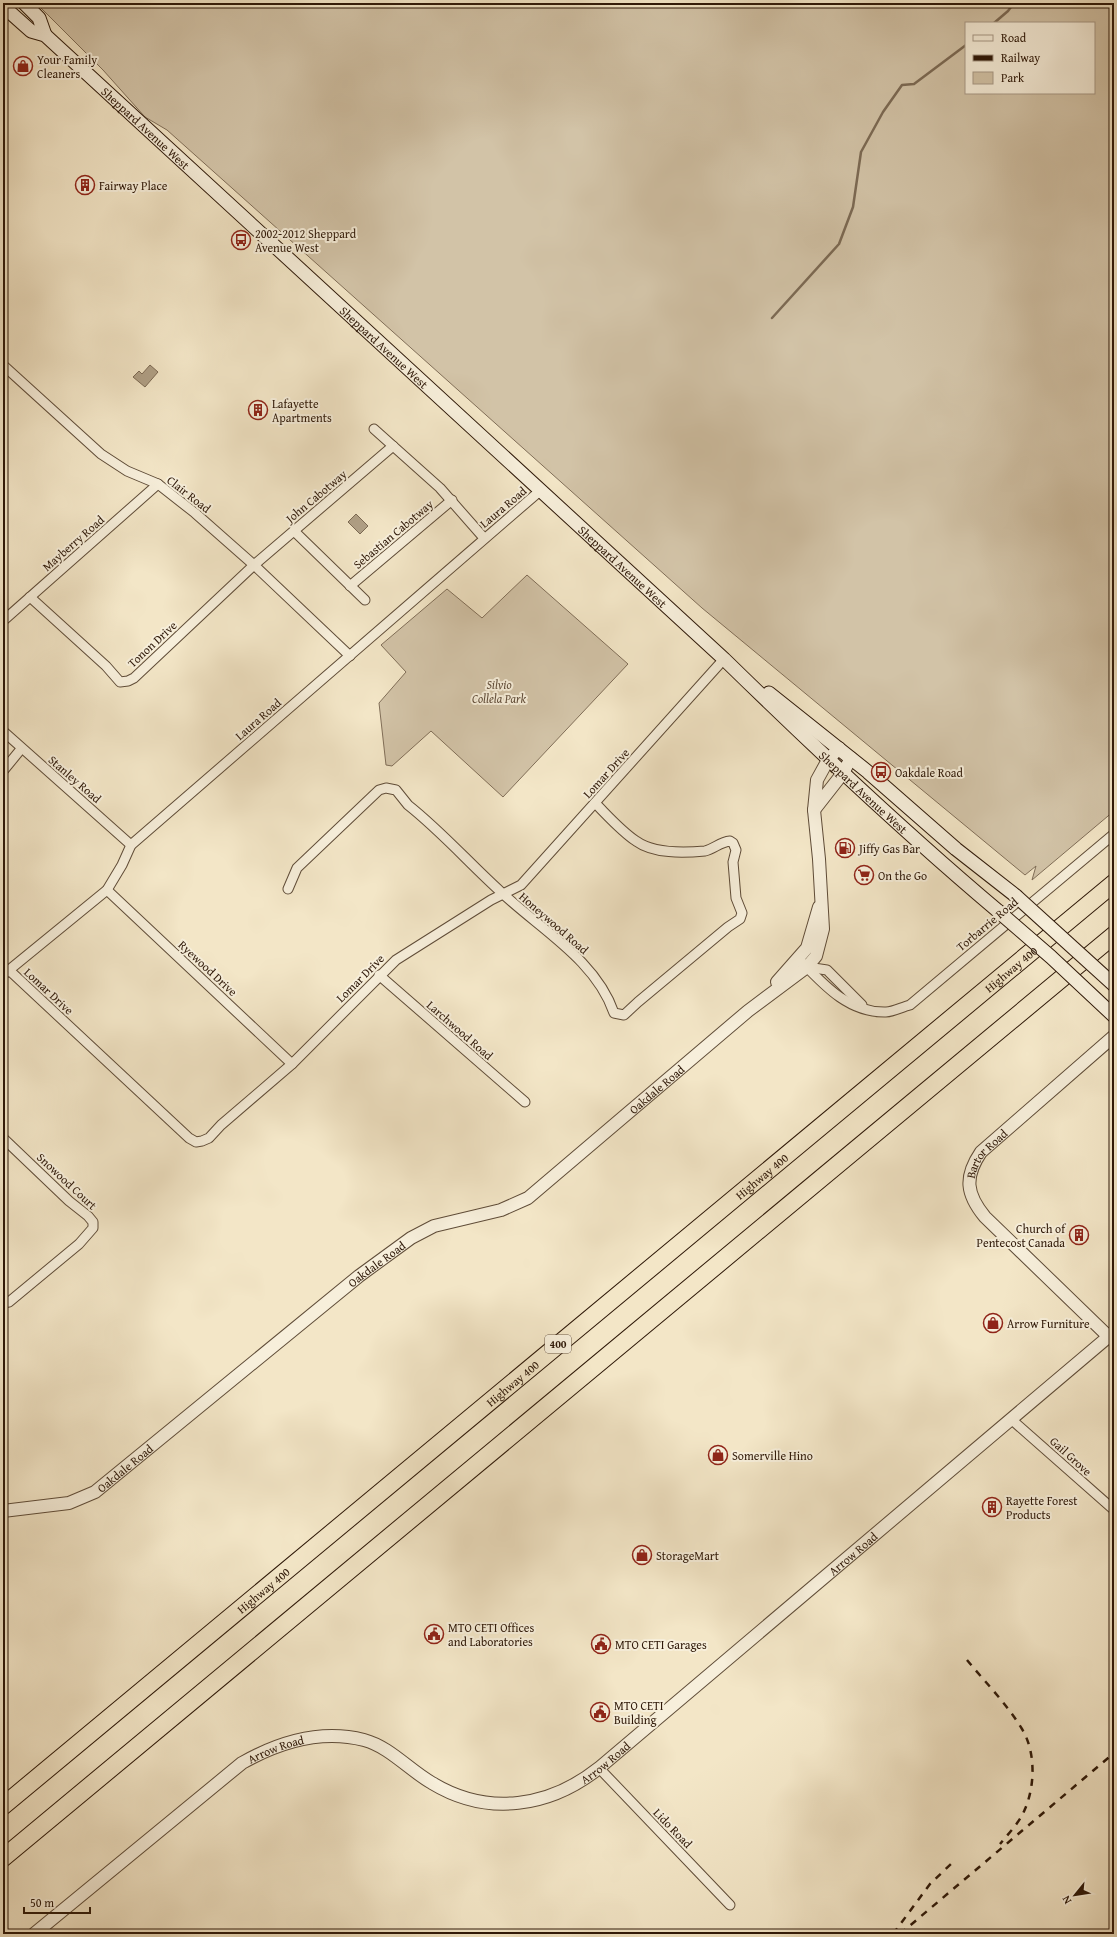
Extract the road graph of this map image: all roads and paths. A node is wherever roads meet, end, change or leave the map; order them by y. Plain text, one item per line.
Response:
1 (24, 3) edge
2 (3, 6) edge
3 (45, 35) junction
4 (3, 366) edge
5 (374, 429) dead end
6 (393, 446) junction
7 (158, 484) junction
8 (541, 490) junction
9 (452, 500) junction
10 (294, 531) junction
11 (484, 538) junction
12 (254, 565) junction
13 (350, 586) junction
14 (30, 597) junction
15 (365, 600) dead end
16 (3, 621) edge
17 (350, 656) junction
18 (724, 659) junction
19 (3, 731) edge
20 (839, 748) junction
21 (22, 749) junction
22 (851, 758) junction
23 (828, 760) junction
24 (3, 771) edge
25 (843, 773) junction
26 (595, 804) junction
27 (814, 810) junction
28 (1114, 834) edge
29 (131, 845) junction
30 (1114, 883) edge
31 (288, 889) dead end
32 (107, 890) junction
33 (502, 894) junction
34 (1114, 935) edge
35 (803, 963) junction
36 (6, 972) edge
37 (379, 975) junction
38 (1114, 985) edge
39 (866, 1009) junction
40 (1114, 1016) edge
41 (1114, 1036) edge
42 (292, 1064) junction
43 (524, 1102) dead end
44 (3, 1138) edge
45 (3, 1304) edge
46 (1111, 1335) edge
47 (1012, 1420) junction
48 (1114, 1510) edge
49 (3, 1511) edge
50 (599, 1768) junction
51 (3, 1806) edge
52 (3, 1858) edge
53 (730, 1905) dead end
54 (34, 1934) edge

1 - 3 main road, Sheppard Avenue West
2 - 3 main road, Sheppard Avenue West
3 - 8 main road, Sheppard Avenue West
4 - 7 street, Clair Road
5 - 6 street
6 - 9 street
6 - 10 street, John Cabotway
7 - 12 street, Clair Road
7 - 14 street, Mayberry Road
8 - 11 street, Laura Road
8 - 18 main road, Sheppard Avenue West
9 - 11 street
9 - 13 street, Sebastian Cabotway
10 - 12 street, John Cabotway
10 - 13 street, Sebastian Cabotway
11 - 17 street, Laura Road
12 - 14 street, Tonon Drive
12 - 17 street, Clair Road
13 - 15 street, Sebastian Cabotway
14 - 16 street, Mayberry Road
17 - 29 street, Laura Road
18 - 20 main road, Sheppard Avenue West
18 - 23 main road, Sheppard Avenue West
18 - 26 street, Lomar Drive
19 - 21 street, Stanley Road
20 - 22 main road, Sheppard Avenue West
20 - 23 street, Oakdale Road
21 - 24 street
21 - 29 street, Stanley Road
22 - 25 street
22 - 38 main road, Sheppard Avenue West, bridge
23 - 25 main road, Sheppard Avenue West
23 - 27 street, Oakdale Road
25 - 27 street
25 - 40 main road, Sheppard Avenue West, bridge
26 - 33 street, Lomar Drive
26 - 33 street, Honeywood Road
27 - 35 street, Oakdale Road
28 - 39 street, Torbarrie Road
29 - 32 street, Laura Road
30 - 51 highway, Highway 400 / 400
31 - 33 street, Honeywood Road
32 - 36 street, Laura Road
32 - 42 street, Ryewood Drive
33 - 37 street, Lomar Drive
34 - 52 highway
35 - 39 street, Torbarrie Road
35 - 39 street
35 - 49 street, Oakdale Road
36 - 42 street, Lomar Drive
37 - 42 street, Lomar Drive
37 - 43 street, Larchwood Road
41 - 46 street, Bartor Road
44 - 45 street, Snowood Court
46 - 47 street, Arrow Road
47 - 48 street, Gail Grove
47 - 50 street, Arrow Road
50 - 53 street, Lido Road
50 - 54 street, Arrow Road

